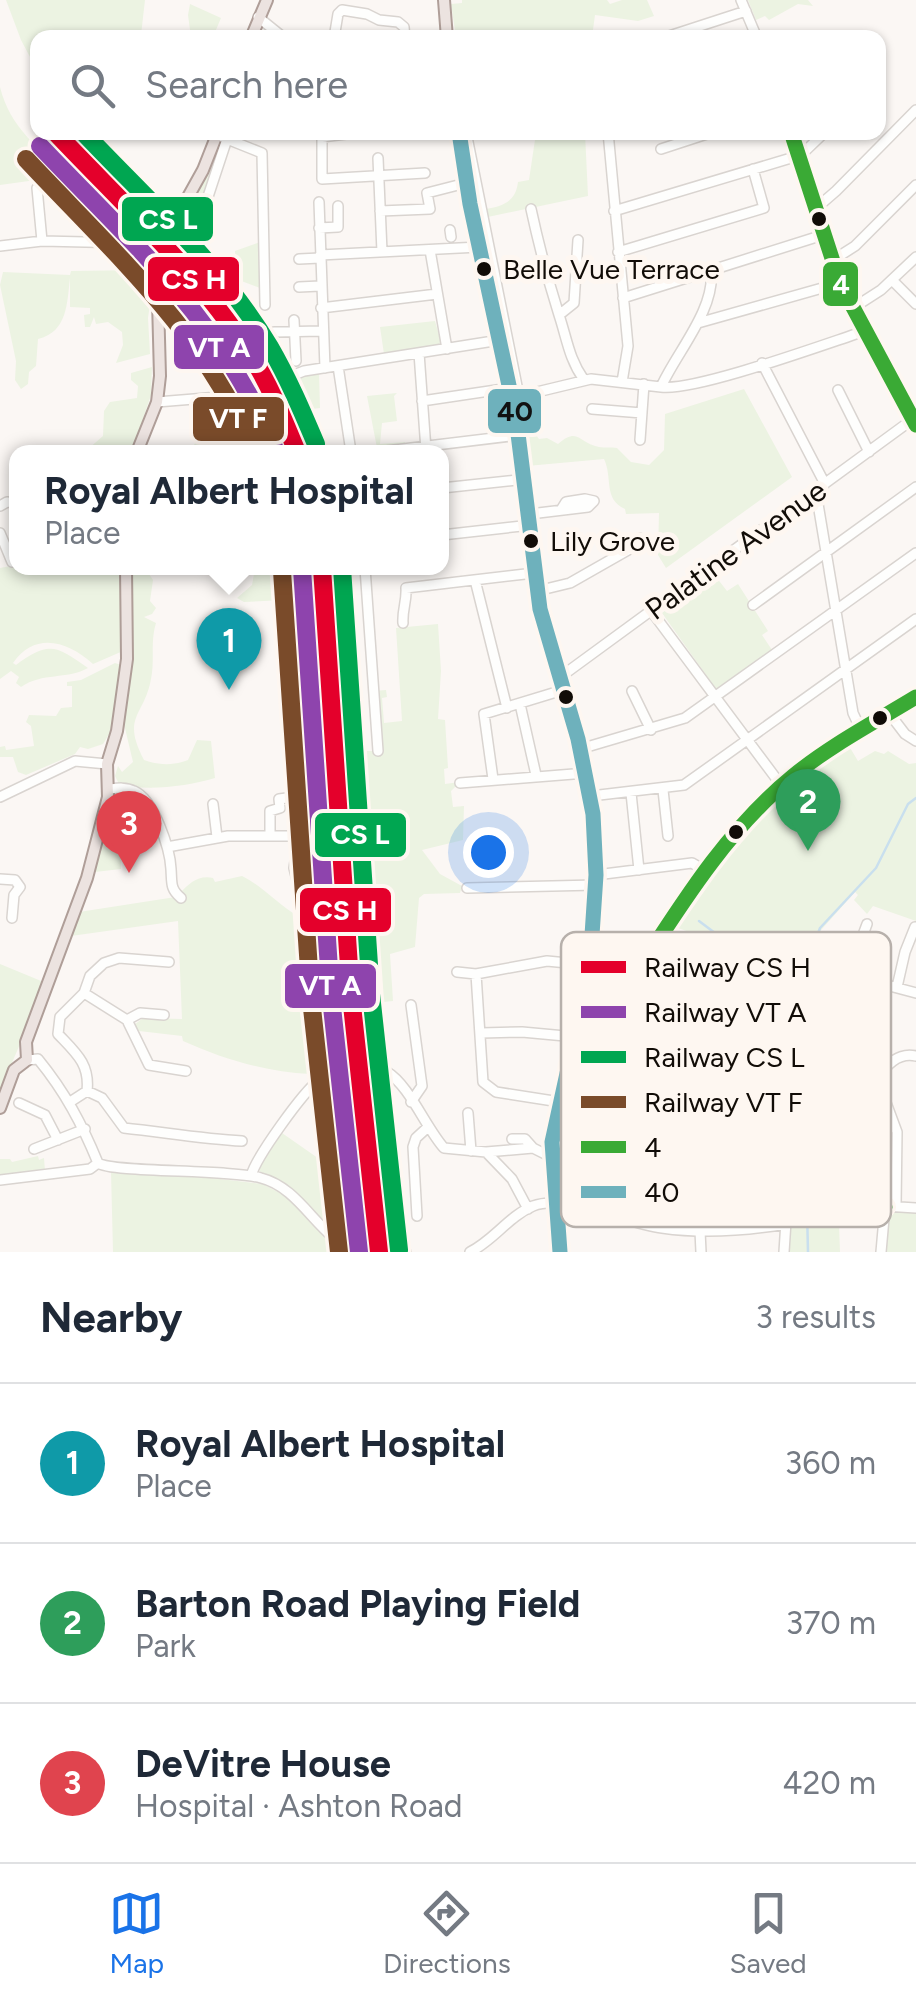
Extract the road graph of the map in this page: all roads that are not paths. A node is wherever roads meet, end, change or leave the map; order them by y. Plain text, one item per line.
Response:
1 (267, 0) edge
2 (444, 0) edge
3 (741, 0) edge
4 (746, 11) junction
5 (258, 18) junction
6 (254, 30) edge
7 (274, 30) edge
8 (335, 30) edge
9 (404, 30) edge
10 (447, 30) edge
11 (688, 30) edge
12 (754, 30) edge
13 (916, 110) edge
14 (219, 140) edge
15 (220, 140) edge
16 (232, 140) edge
17 (326, 140) edge
18 (463, 140) edge
19 (465, 140) edge
20 (609, 140) edge
21 (689, 140) edge
22 (793, 140) edge
23 (816, 140) edge
24 (662, 149) dead end
25 (798, 156) junction
26 (378, 158) dead end
27 (754, 169) junction
28 (425, 173) dead end
29 (379, 176) junction
30 (466, 183) junction
31 (916, 184) edge
32 (38, 188) dead end
33 (319, 202) dead end
34 (338, 206) dead end
35 (531, 209) dead end
36 (814, 210) junction
37 (380, 211) junction
38 (614, 211) junction
39 (319, 228) junction
40 (822, 234) junction
41 (578, 240) dead end
42 (42, 241) junction
43 (127, 241) dead end
44 (0, 246) edge
45 (479, 247) junction
46 (198, 248) dead end
47 (430, 250) junction
48 (382, 252) junction
49 (618, 252) junction
50 (320, 256) junction
51 (916, 257) edge
52 (299, 259) dead end
53 (833, 260) junction
54 (711, 270) junction
55 (892, 280) junction
56 (840, 283) junction
57 (320, 286) junction
58 (299, 287) dead end
59 (438, 294) junction
60 (623, 298) junction
61 (916, 304) edge
62 (265, 305) dead end
63 (320, 308) junction
64 (853, 308) junction
65 (559, 315) junction
66 (294, 320) dead end
67 (698, 323) junction
68 (321, 330) junction
69 (865, 331) junction
70 (274, 332) dead end
71 (294, 332) junction
72 (500, 340) junction
73 (447, 348) junction
74 (419, 353) junction
75 (296, 361) dead end
76 (762, 363) junction
77 (338, 366) junction
78 (324, 368) junction
79 (246, 372) dead end
80 (584, 380) junction
81 (622, 382) junction
82 (644, 384) junction
83 (661, 386) junction
84 (838, 390) dead end
85 (514, 394) junction
86 (222, 397) junction
87 (422, 401) junction
88 (157, 402) junction
89 (592, 409) dead end
90 (642, 413) junction
91 (914, 422) edge
92 (519, 436) junction
93 (640, 440) dead end
94 (141, 445) edge
95 (350, 445) edge
96 (426, 445) edge
97 (449, 447) edge
98 (868, 452) junction
99 (526, 479) junction
100 (825, 484) junction
101 (449, 487) edge
102 (916, 487) edge
103 (816, 492) junction
104 (561, 510) dead end
105 (530, 520) junction
106 (449, 534) edge
107 (639, 538) dead end
108 (826, 552) junction
109 (916, 553) edge
110 (534, 573) junction
111 (126, 575) edge
112 (365, 575) edge
113 (435, 575) edge
114 (474, 580) junction
115 (436, 584) junction
116 (537, 591) junction
117 (754, 605) dead end
118 (652, 612) junction
119 (836, 612) junction
120 (916, 619) edge
121 (403, 622) dead end
122 (846, 670) junction
123 (561, 684) junction
124 (632, 691) dead end
125 (716, 697) junction
126 (916, 697) edge
127 (520, 704) junction
128 (507, 708) junction
129 (889, 714) junction
130 (651, 730) junction
131 (862, 730) junction
132 (748, 740) junction
133 (916, 741) edge
134 (580, 749) junction
135 (378, 751) dead end
136 (108, 764) junction
137 (586, 773) junction
138 (536, 775) junction
139 (493, 779) junction
140 (460, 783) dead end
141 (782, 785) junction
142 (110, 788) junction
143 (663, 790) junction
144 (631, 793) junction
145 (317, 794) dead end
146 (591, 796) junction
147 (0, 797) edge
148 (212, 804) dead end
149 (158, 824) junction
150 (135, 828) dead end
151 (270, 834) junction
152 (668, 836) dead end
153 (217, 837) junction
154 (167, 846) junction
155 (639, 870) junction
156 (704, 870) junction
157 (0, 879) edge
158 (596, 880) junction
159 (299, 888) dead end
160 (467, 888) dead end
161 (181, 898) dead end
162 (12, 918) dead end
163 (867, 924) dead end
164 (915, 928) edge
165 (591, 932) edge
166 (663, 932) edge
167 (862, 932) edge
168 (163, 959) dead end
169 (561, 962) edge
170 (457, 972) dead end
171 (476, 974) junction
172 (891, 986) edge
173 (897, 987) junction
174 (84, 993) junction
175 (916, 993) edge
176 (411, 1004) dead end
177 (164, 1015) dead end
178 (372, 1016) dead end
179 (128, 1020) junction
180 (482, 1033) junction
181 (561, 1039) edge
182 (916, 1056) edge
183 (27, 1060) junction
184 (891, 1063) edge
185 (372, 1068) junction
186 (186, 1070) dead end
187 (87, 1091) junction
188 (561, 1098) edge
189 (70, 1102) junction
190 (411, 1102) junction
191 (560, 1102) junction
192 (19, 1103) dead end
193 (0, 1108) edge
194 (468, 1113) dead end
195 (891, 1116) edge
196 (428, 1127) junction
197 (85, 1128) junction
198 (512, 1139) dead end
199 (58, 1140) junction
200 (235, 1142) dead end
201 (533, 1148) junction
202 (37, 1150) dead end
203 (470, 1151) junction
204 (486, 1152) junction
205 (551, 1157) junction
206 (346, 1161) dead end
207 (98, 1162) junction
208 (251, 1176) junction
209 (0, 1180) edge
210 (554, 1205) junction
211 (561, 1205) edge
212 (891, 1207) joint
213 (916, 1208) edge
214 (528, 1209) junction
215 (417, 1216) dead end
216 (655, 1227) edge
217 (766, 1227) edge
218 (786, 1227) edge
219 (887, 1227) edge
220 (326, 1229) junction
221 (700, 1231) junction
222 (388, 1250) edge
223 (360, 1252) edge
224 (370, 1252) edge
225 (406, 1252) edge
226 (470, 1252) edge
227 (560, 1252) edge
228 (701, 1252) edge
229 (784, 1252) edge
230 (881, 1252) edge

1 - 5 main road
2 - 10 main road
3 - 4 street
4 - 11 street
4 - 12 street
5 - 6 main road
5 - 7 street
8 - 9 street
13 - 36 street
14 - 88 main road
15 - 46 street
16 - 62 street
17 - 29 street
18 - 30 main road
19 - 85 street
20 - 38 street
21 - 24 street
22 - 25 street
23 - 25 street
25 - 27 street
25 - 36 street
26 - 29 street
27 - 38 street
27 - 49 street
28 - 29 street
29 - 37 street
30 - 37 street
30 - 45 main road
31 - 53 street
32 - 42 street
33 - 39 street
34 - 39 street
35 - 65 street
36 - 40 street
37 - 48 street
38 - 49 street
39 - 50 street
40 - 53 street
40 - 54 street
41 - 65 street
42 - 43 street
42 - 44 street
45 - 47 street
45 - 72 main road
47 - 48 street
47 - 59 street
48 - 50 street
49 - 60 street
50 - 52 street
50 - 57 street
51 - 55 street
53 - 56 street
54 - 60 street
54 - 67 street
55 - 61 street
55 - 64 street
56 - 64 street
56 - 67 street
57 - 58 street
57 - 63 street
59 - 63 street
59 - 73 street
60 - 81 street
63 - 68 street
64 - 69 street
65 - 80 street
66 - 71 street
67 - 83 street
68 - 71 street
68 - 78 street
69 - 76 street
69 - 91 street
70 - 71 street
71 - 75 street
72 - 73 street
72 - 85 main road
73 - 74 street
74 - 77 street
74 - 87 street
76 - 83 street
76 - 100 street
77 - 78 street
77 - 95 street
78 - 86 street
79 - 86 street
80 - 81 street
80 - 85 street
81 - 82 street
82 - 83 street
82 - 90 street
84 - 98 street
85 - 87 street
85 - 92 main road
86 - 88 street
87 - 96 street
88 - 94 main road
89 - 90 street
90 - 93 street
91 - 98 street, Palatine Avenue
92 - 97 street
92 - 99 main road
98 - 100 street, Palatine Avenue
99 - 101 street
99 - 105 main road
100 - 103 street, Palatine Avenue
102 - 108 street
103 - 108 street
103 - 118 street, Palatine Avenue
104 - 105 street
105 - 106 street
105 - 110 main road
107 - 116 street
108 - 117 street
108 - 119 street
109 - 119 street
110 - 114 street
110 - 116 main road
111 - 136 main road
112 - 135 street
113 - 115 street
114 - 115 street
114 - 128 street
115 - 121 street
116 - 123 main road
118 - 123 street, Palatine Avenue
118 - 125 street
119 - 122 street
119 - 125 street
120 - 122 street
122 - 131 street
122 - 132 street
123 - 127 street, Palatine Avenue
123 - 134 main road
124 - 130 street
125 - 130 street
125 - 132 street
126 - 129 street
127 - 128 street, Palatine Avenue
127 - 138 street
128 - 139 street, Palatine Avenue
129 - 131 street
129 - 133 street
130 - 134 street
131 - 141 street
132 - 141 street
132 - 143 street
134 - 137 main road
136 - 142 main road
136 - 147 street
137 - 138 street
137 - 146 main road
138 - 139 street
139 - 140 street
141 - 156 street
142 - 149 street
142 - 183 main road
143 - 144 street
143 - 152 street
144 - 146 street
144 - 155 street
145 - 151 street
146 - 158 main road
148 - 153 street
149 - 150 street
149 - 154 street
151 - 153 street
151 - 159 street
153 - 154 street
154 - 161 street
155 - 156 street
155 - 158 street
156 - 166 street
157 - 162 street
158 - 160 street
158 - 165 main road
163 - 167 street
164 - 173 street
168 - 174 street
169 - 171 street
170 - 171 street
171 - 180 street
172 - 173 street
173 - 175 street
174 - 179 street
174 - 187 street
176 - 190 street
177 - 179 street
178 - 185 street
179 - 186 street
180 - 181 street
180 - 191 street
182 - 184 street
183 - 189 street
183 - 193 main road
185 - 190 street
185 - 208 street
187 - 189 street
187 - 200 street
188 - 191 main road
189 - 197 street
190 - 196 street
191 - 205 main road
192 - 199 street
194 - 203 street
195 - 212 street
196 - 203 street
196 - 215 street
197 - 199 street
197 - 207 street
198 - 201 street
199 - 202 street
201 - 204 street
201 - 205 street
203 - 204 street
204 - 214 street
205 - 210 main road
206 - 220 street
207 - 208 street
207 - 209 street
208 - 220 street
210 - 211 street
210 - 214 street
210 - 227 main road
212 - 213 street
214 - 226 street
216 - 221 street
217 - 221 street
218 - 229 street
219 - 230 street
220 - 223 street
221 - 228 street
222 - 224 street
222 - 225 street

